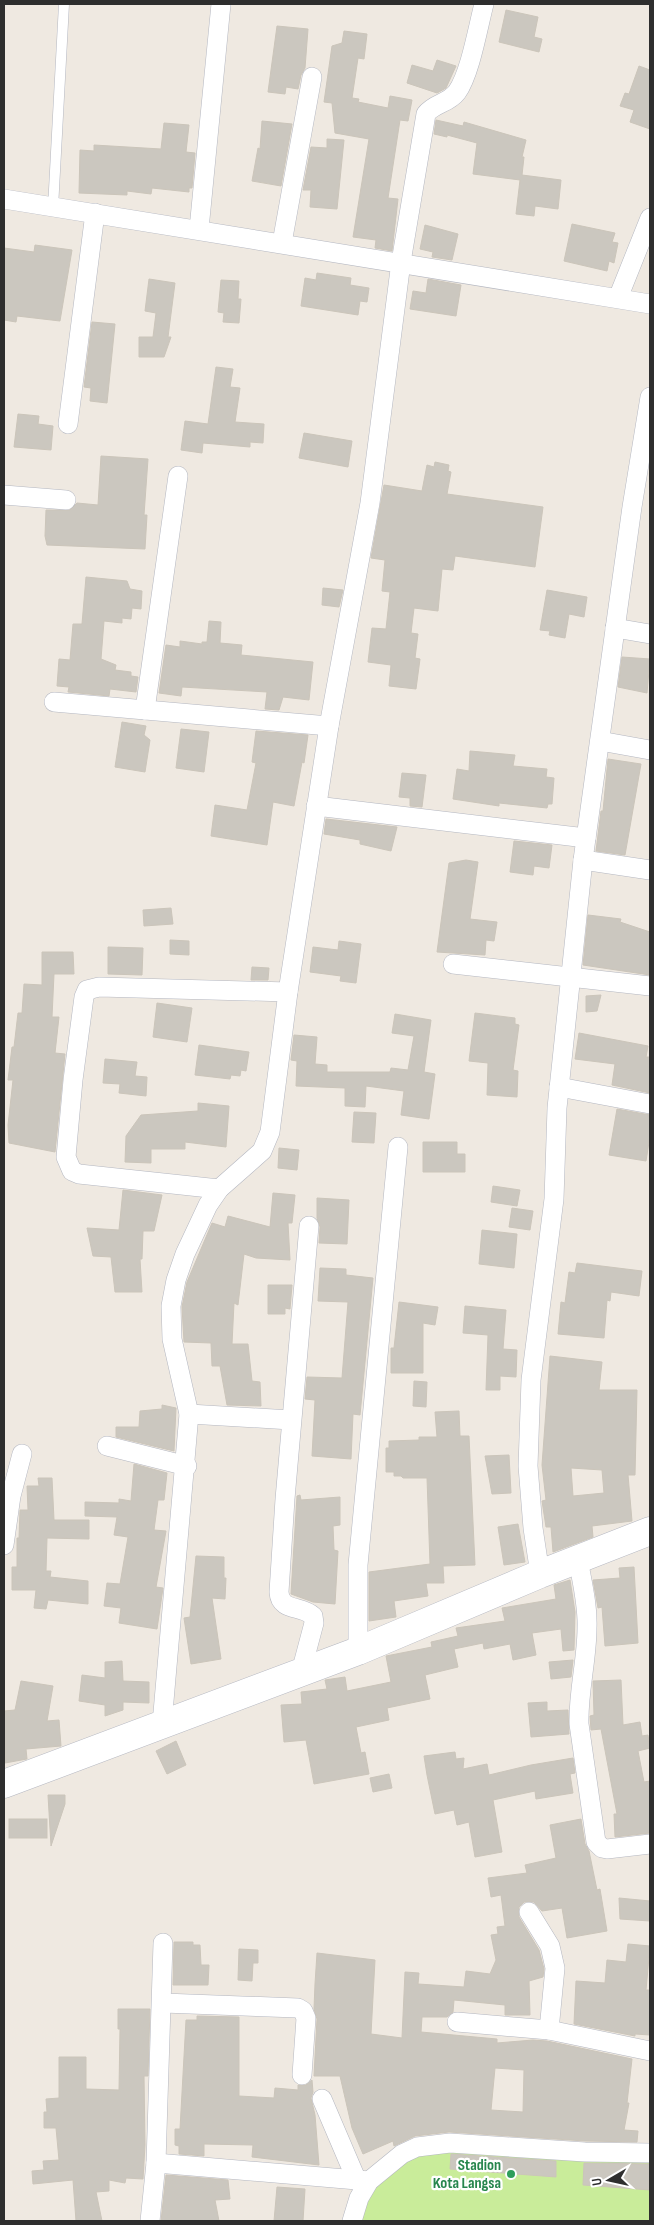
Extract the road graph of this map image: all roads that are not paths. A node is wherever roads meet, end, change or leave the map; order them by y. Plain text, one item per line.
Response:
1 (64, 4) edge
2 (221, 4) edge
3 (484, 4) edge
4 (312, 76) dead end
5 (4, 199) edge
6 (53, 208) junction
7 (95, 213) junction
8 (650, 218) edge
9 (199, 230) junction
10 (282, 243) junction
11 (401, 262) junction
12 (618, 298) junction
13 (650, 304) edge
14 (650, 397) edge
15 (68, 424) dead end
16 (178, 476) dead end
17 (4, 495) edge
18 (66, 500) dead end
19 (615, 628) junction
20 (650, 634) edge
21 (54, 702) dead end
22 (145, 710) junction
23 (329, 726) junction
24 (600, 740) junction
25 (650, 750) edge
26 (316, 806) junction
27 (586, 838) junction
28 (583, 860) junction
29 (650, 870) edge
30 (453, 964) dead end
31 (572, 978) junction
32 (650, 986) edge
33 (288, 992) junction
34 (559, 1087) junction
35 (650, 1104) edge
36 (398, 1148) dead end
37 (219, 1189) junction
38 (309, 1226) dead end
39 (190, 1414) junction
40 (291, 1420) junction
41 (107, 1446) dead end
42 (22, 1454) dead end
43 (186, 1466) junction
44 (650, 1532) edge
45 (4, 1545) edge
46 (578, 1559) junction
47 (540, 1574) junction
48 (358, 1651) junction
49 (301, 1672) junction
50 (162, 1724) junction
51 (4, 1784) edge
52 (650, 1844) edge
53 (529, 1912) dead end
54 (163, 1943) dead end
55 (163, 2003) junction
56 (457, 2022) dead end
57 (549, 2030) junction
58 (650, 2051) edge
59 (302, 2075) dead end
60 (322, 2099) dead end
61 (650, 2153) edge
62 (156, 2163) junction
63 (363, 2181) junction
64 (150, 2221) edge
65 (352, 2221) edge

1 - 6 lane
2 - 9 street
3 - 11 street
4 - 10 street
5 - 6 street
6 - 7 street
7 - 9 street
7 - 15 street
8 - 12 street
9 - 10 street
10 - 11 street
11 - 12 street
11 - 23 street
12 - 13 street
14 - 19 street
16 - 22 street
17 - 18 street
19 - 20 street
19 - 24 street
21 - 22 street
22 - 23 street
23 - 26 street
24 - 25 street
24 - 27 street
26 - 27 street
26 - 33 street
27 - 28 street
28 - 29 street
28 - 31 street
30 - 31 street
31 - 32 street
31 - 34 street
33 - 37 street
33 - 37 street
34 - 35 street
34 - 47 street
36 - 48 street
37 - 39 street
38 - 40 street
39 - 40 street
39 - 43 street
40 - 49 street
41 - 43 street
42 - 45 street
43 - 50 street
44 - 46 main road
46 - 47 main road
46 - 52 street
47 - 48 main road
48 - 49 main road
49 - 50 main road
50 - 51 main road
53 - 57 street
54 - 55 street
55 - 59 street
55 - 62 street
56 - 57 street
57 - 58 street
60 - 63 street
61 - 63 street
62 - 63 street
62 - 64 street
63 - 65 street

